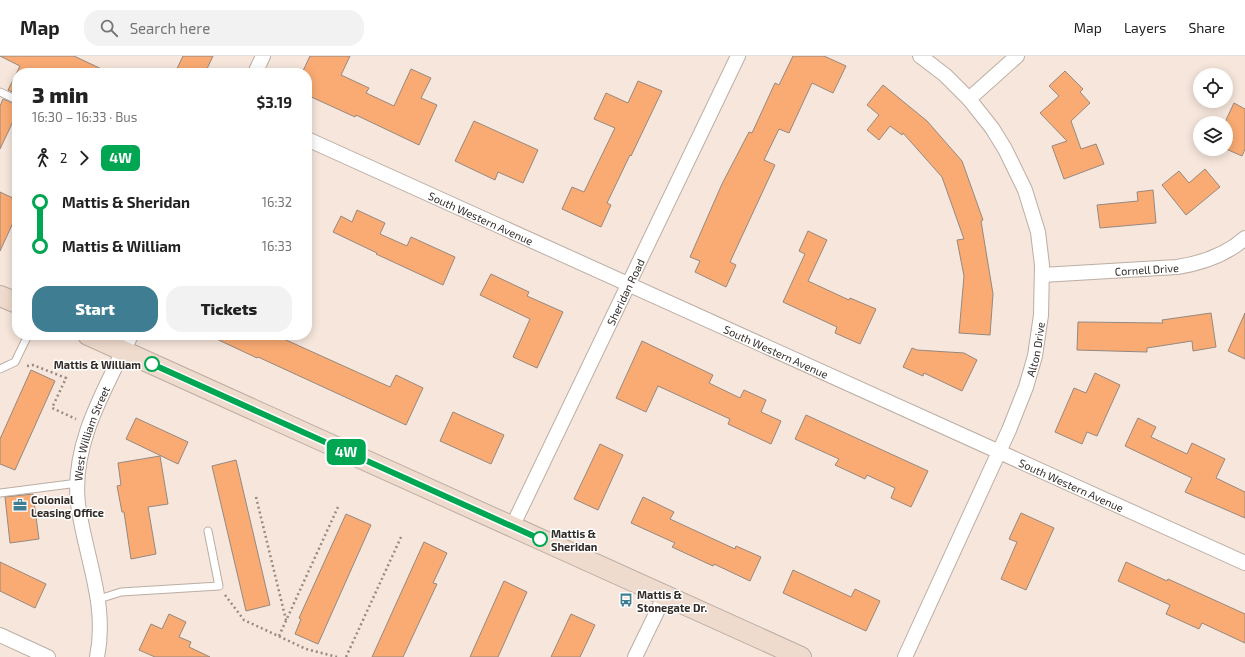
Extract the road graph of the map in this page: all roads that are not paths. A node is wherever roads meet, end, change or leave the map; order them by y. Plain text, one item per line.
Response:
1 (263, 56) edge
2 (738, 56) edge
3 (920, 56) edge
4 (1017, 56) edge
5 (257, 68) edge
6 (0, 92) edge
7 (12, 98) edge
8 (969, 98) junction
9 (312, 141) edge
10 (1245, 238) edge
11 (1042, 275) junction
12 (628, 284) junction
13 (0, 296) edge
14 (12, 301) edge
15 (26, 340) edge
16 (112, 340) edge
17 (127, 343) edge
18 (0, 369) edge
19 (998, 451) junction
20 (78, 483) junction
21 (0, 493) edge
22 (512, 527) junction
23 (208, 531) dead end
24 (1245, 563) edge
25 (664, 595) junction
26 (99, 599) junction
27 (0, 636) edge
28 (48, 657) edge
29 (97, 657) edge
30 (634, 657) edge
31 (801, 657) edge
32 (905, 657) edge

1 - 5 street
2 - 12 street, Sheridan Road
3 - 8 street, Alton Drive
4 - 8 street
6 - 7 lane
8 - 11 street, Alton Drive
9 - 12 street, South Western Avenue
10 - 11 street, Cornell Drive
11 - 19 street, Alton Drive
12 - 19 street, South Western Avenue
12 - 22 street, Sheridan Road
13 - 14 main road
15 - 18 lane
16 - 17 main road
17 - 20 street, West William Street
17 - 22 main road
19 - 24 street, South Western Avenue
19 - 32 street, Alton Drive
20 - 21 lane
20 - 26 street, West William Street
22 - 25 main road
23 - 26 lane
25 - 30 street
25 - 31 main road
26 - 29 street, West William Street
27 - 28 street

